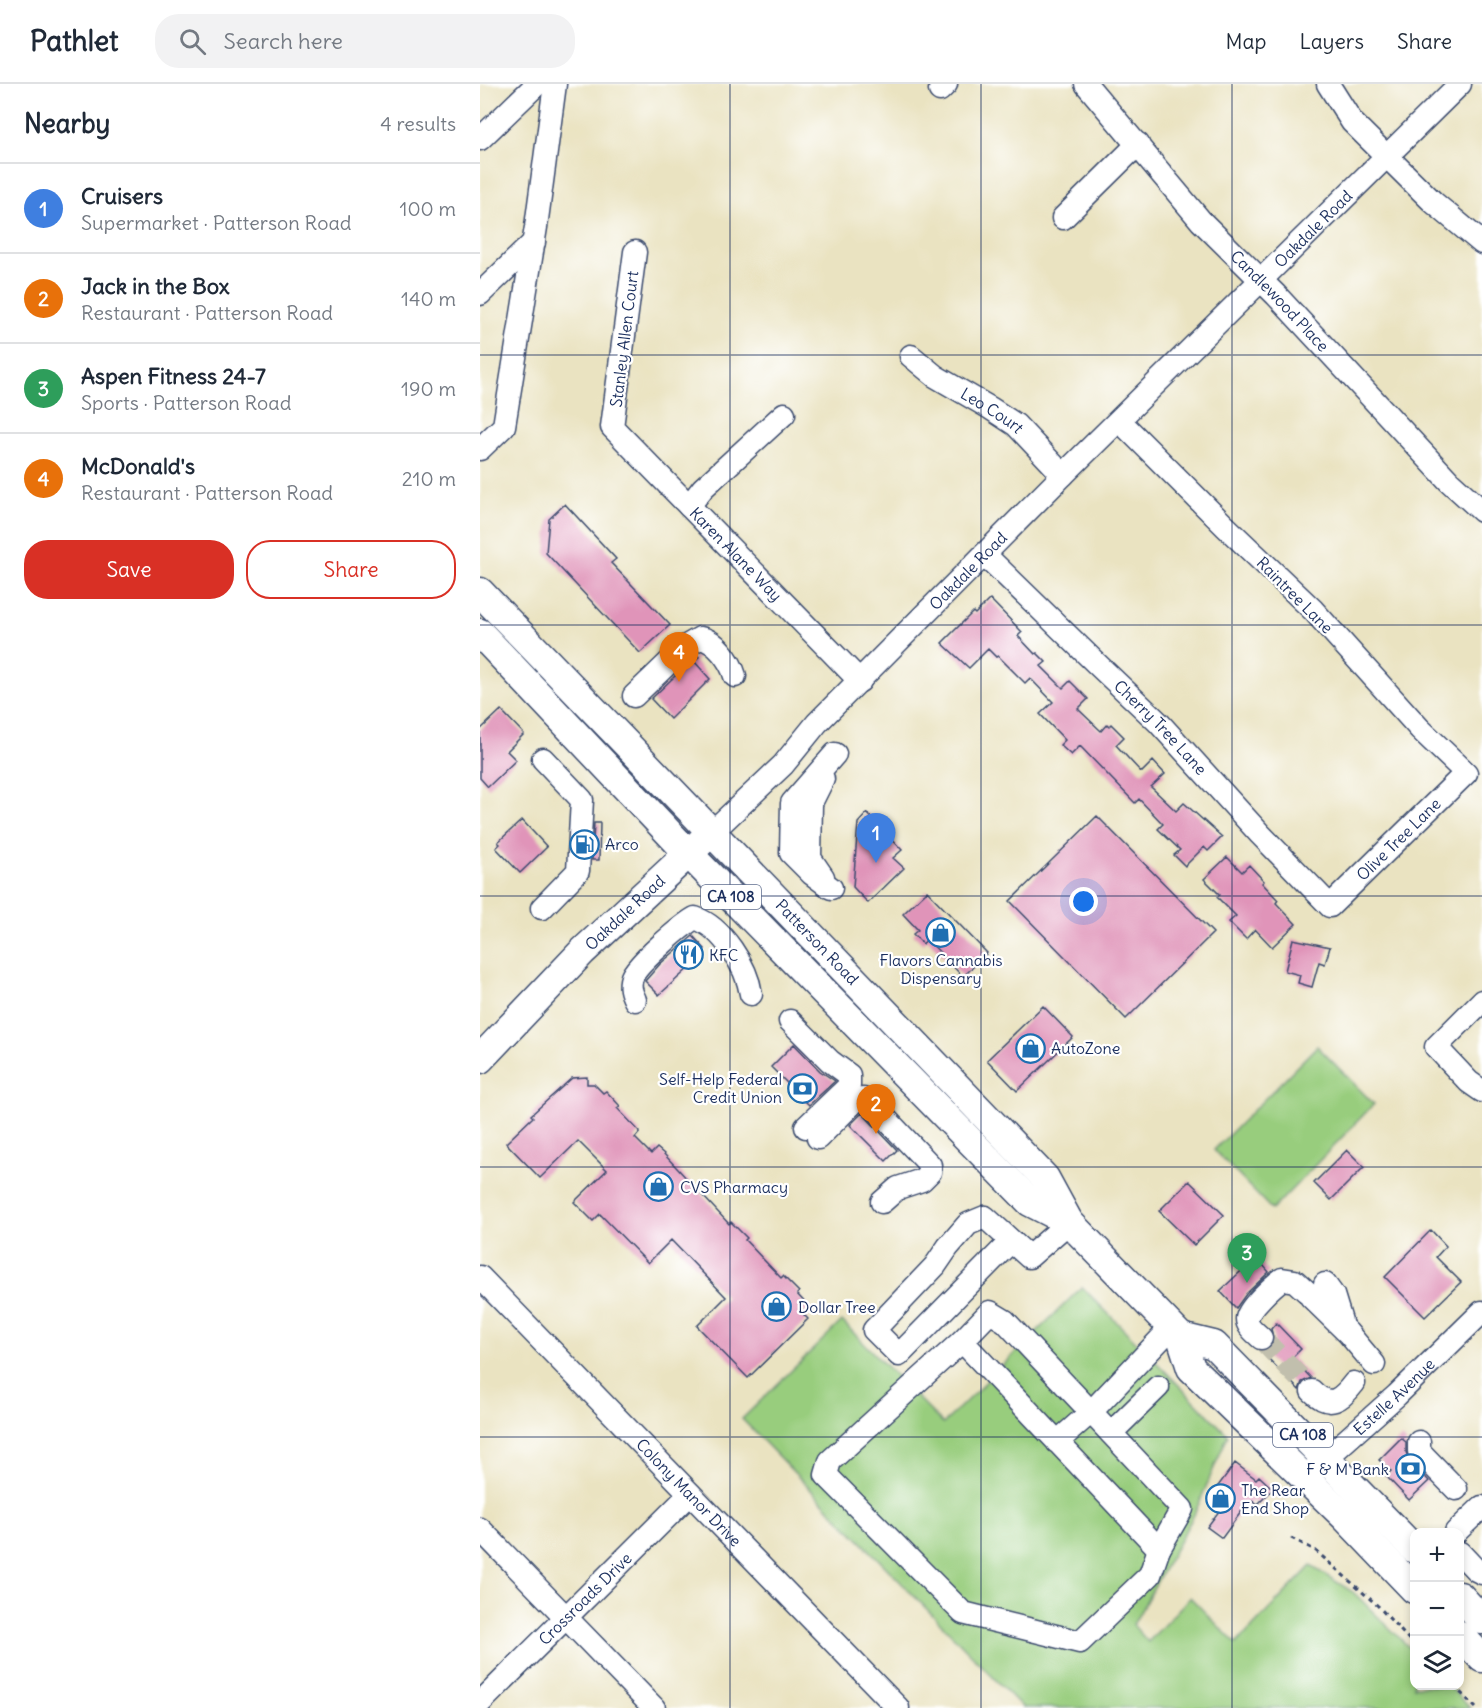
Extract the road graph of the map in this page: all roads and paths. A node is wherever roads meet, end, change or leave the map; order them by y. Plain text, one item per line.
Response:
1 (537, 84) edge
2 (555, 84) edge
3 (1086, 84) edge
4 (1328, 84) edge
5 (1460, 84) edge
6 (480, 139) edge
7 (1138, 144) junction
8 (1386, 157) junction
9 (1063, 218) dead end
10 (534, 242) junction
11 (1482, 243) edge
12 (635, 252) dead end
13 (1261, 281) junction
14 (480, 294) edge
15 (910, 356) dead end
16 (784, 414) dead end
17 (1120, 421) junction
18 (612, 427) joint
19 (480, 449) edge
20 (1063, 475) junction
21 (689, 506) junction
22 (1482, 511) edge
23 (985, 555) junction
24 (480, 592) edge
25 (480, 633) edge
26 (735, 676) dead end
27 (860, 681) junction
28 (634, 696) dead end
29 (835, 754) dead end
30 (543, 759) dead end
31 (1466, 772) joint
32 (712, 832) junction
33 (688, 853) junction
34 (811, 868) dead end
35 (1330, 906) joint
36 (542, 909) dead end
37 (751, 994) dead end
38 (635, 1000) dead end
39 (1482, 1001) edge
40 (790, 1021) dead end
41 (480, 1059) edge
42 (1482, 1091) edge
43 (882, 1202) dead end
44 (1069, 1222) junction
45 (1011, 1241) junction
46 (480, 1277) edge
47 (1482, 1312) edge
48 (1176, 1333) junction
49 (1261, 1338) tunnel mouth
50 (962, 1341) junction
51 (1374, 1364) dead end
52 (1354, 1383) dead end
53 (1158, 1387) dead end
54 (1312, 1391) tunnel mouth
55 (1091, 1412) junction
56 (1111, 1433) junction
57 (1421, 1440) dead end
58 (1057, 1442) junction
59 (1326, 1460) junction
60 (1304, 1477) junction
61 (1461, 1484) dead end
62 (690, 1494) junction
63 (1482, 1507) edge
64 (480, 1528) edge
65 (1461, 1528) edge
66 (1291, 1539) dead end
67 (1410, 1545) edge
68 (1159, 1550) junction
69 (1464, 1557) edge
70 (1482, 1573) edge
71 (1410, 1585) edge
72 (1464, 1600) edge
73 (567, 1617) junction
74 (1482, 1620) edge
75 (1461, 1636) edge
76 (1410, 1641) edge
77 (1482, 1658) edge
78 (1458, 1690) edge
79 (480, 1703) edge
80 (654, 1708) edge
81 (898, 1708) edge
82 (1476, 1708) edge

1 - 6 street
2 - 10 street
3 - 7 street, Candlewood Place
4 - 8 street
5 - 8 street, Oakdale Road
7 - 9 street
7 - 13 street, Candlewood Place
8 - 11 street
8 - 13 street, Oakdale Road
10 - 14 street
10 - 19 street
12 - 18 street, Stanley Allen Court
13 - 17 street, Oakdale Road
13 - 22 street, Candlewood Place
15 - 20 street, Leo Court
16 - 21 street
17 - 20 street, Oakdale Road
17 - 31 street, Raintree Lane
18 - 21 street, Karen Alane Way
20 - 23 street, Oakdale Road
21 - 27 street, Karen Alane Way
23 - 27 street, Oakdale Road
23 - 35 street, Cherry Tree Lane
24 - 32 main road, Patterson Road / CA 108
25 - 33 main road, Patterson Road / CA 108
26 - 28 street
27 - 32 street, Oakdale Road
29 - 34 street
30 - 36 street
31 - 35 street, Olive Tree Lane
32 - 33 main road, Oakdale Road
32 - 44 main road, Patterson Road / CA 108
33 - 41 main road, Oakdale Road
33 - 44 main road, Patterson Road / CA 108
37 - 38 street
39 - 42 street
40 - 43 street
44 - 45 street
44 - 48 main road, Patterson Road / CA 108
45 - 45 street
46 - 62 street, Colony Manor Drive
47 - 59 street, Estelle Avenue
48 - 55 street
48 - 59 main road, CA 108
48 - 60 main road, Patterson Road / CA 108
49 - 51 street
50 - 55 street
50 - 58 street
50 - 68 street
52 - 54 street
53 - 56 street
55 - 56 street
55 - 58 street
56 - 68 street
57 - 61 street
58 - 68 street
59 - 60 street, Estelle Avenue
59 - 67 main road, CA 108
60 - 71 main road, Patterson Road / CA 108
62 - 73 street, Crossroads Drive
62 - 81 street, Colony Manor Drive
63 - 65 street
64 - 73 street
66 - 76 path
69 - 70 street
72 - 74 main road
73 - 79 street, Crossroads Drive
73 - 80 street
75 - 77 main road
78 - 82 path

